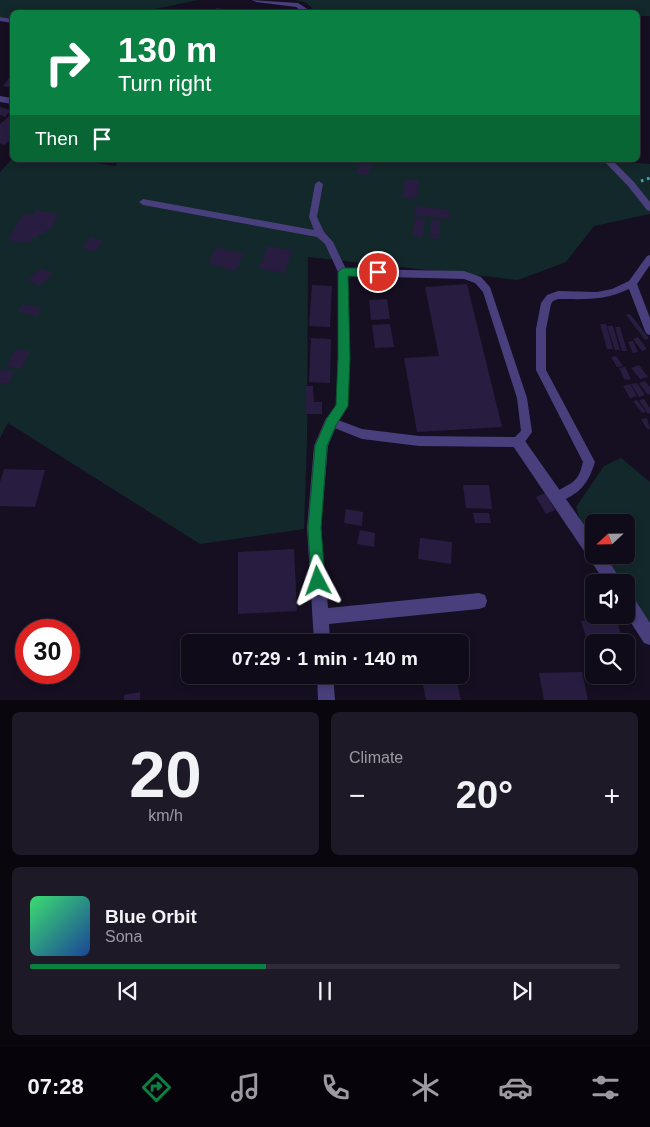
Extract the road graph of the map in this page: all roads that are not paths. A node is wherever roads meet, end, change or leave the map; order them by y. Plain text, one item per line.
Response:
1 (256, 0) edge
2 (305, 10) edge
3 (609, 162) edge
4 (319, 184) dead end
5 (143, 202) dead end
6 (650, 208) edge
7 (320, 234) junction
8 (650, 258) edge
9 (343, 272) junction
10 (632, 284) junction
11 (650, 331) edge
12 (331, 422) junction
13 (518, 442) junction
14 (558, 498) junction
15 (585, 539) edge
16 (480, 601) dead end
17 (635, 614) edge
18 (320, 617) junction
19 (321, 634) edge
20 (650, 637) edge
21 (326, 684) edge
22 (327, 700) edge

1 - 2 street
3 - 6 lane
4 - 7 lane
5 - 7 lane
7 - 9 lane
8 - 10 lane
9 - 12 lane
9 - 13 lane
10 - 11 lane
10 - 14 lane
12 - 13 lane
12 - 18 street
13 - 14 street
14 - 15 street
16 - 18 street
17 - 20 street
18 - 19 street
21 - 22 street

